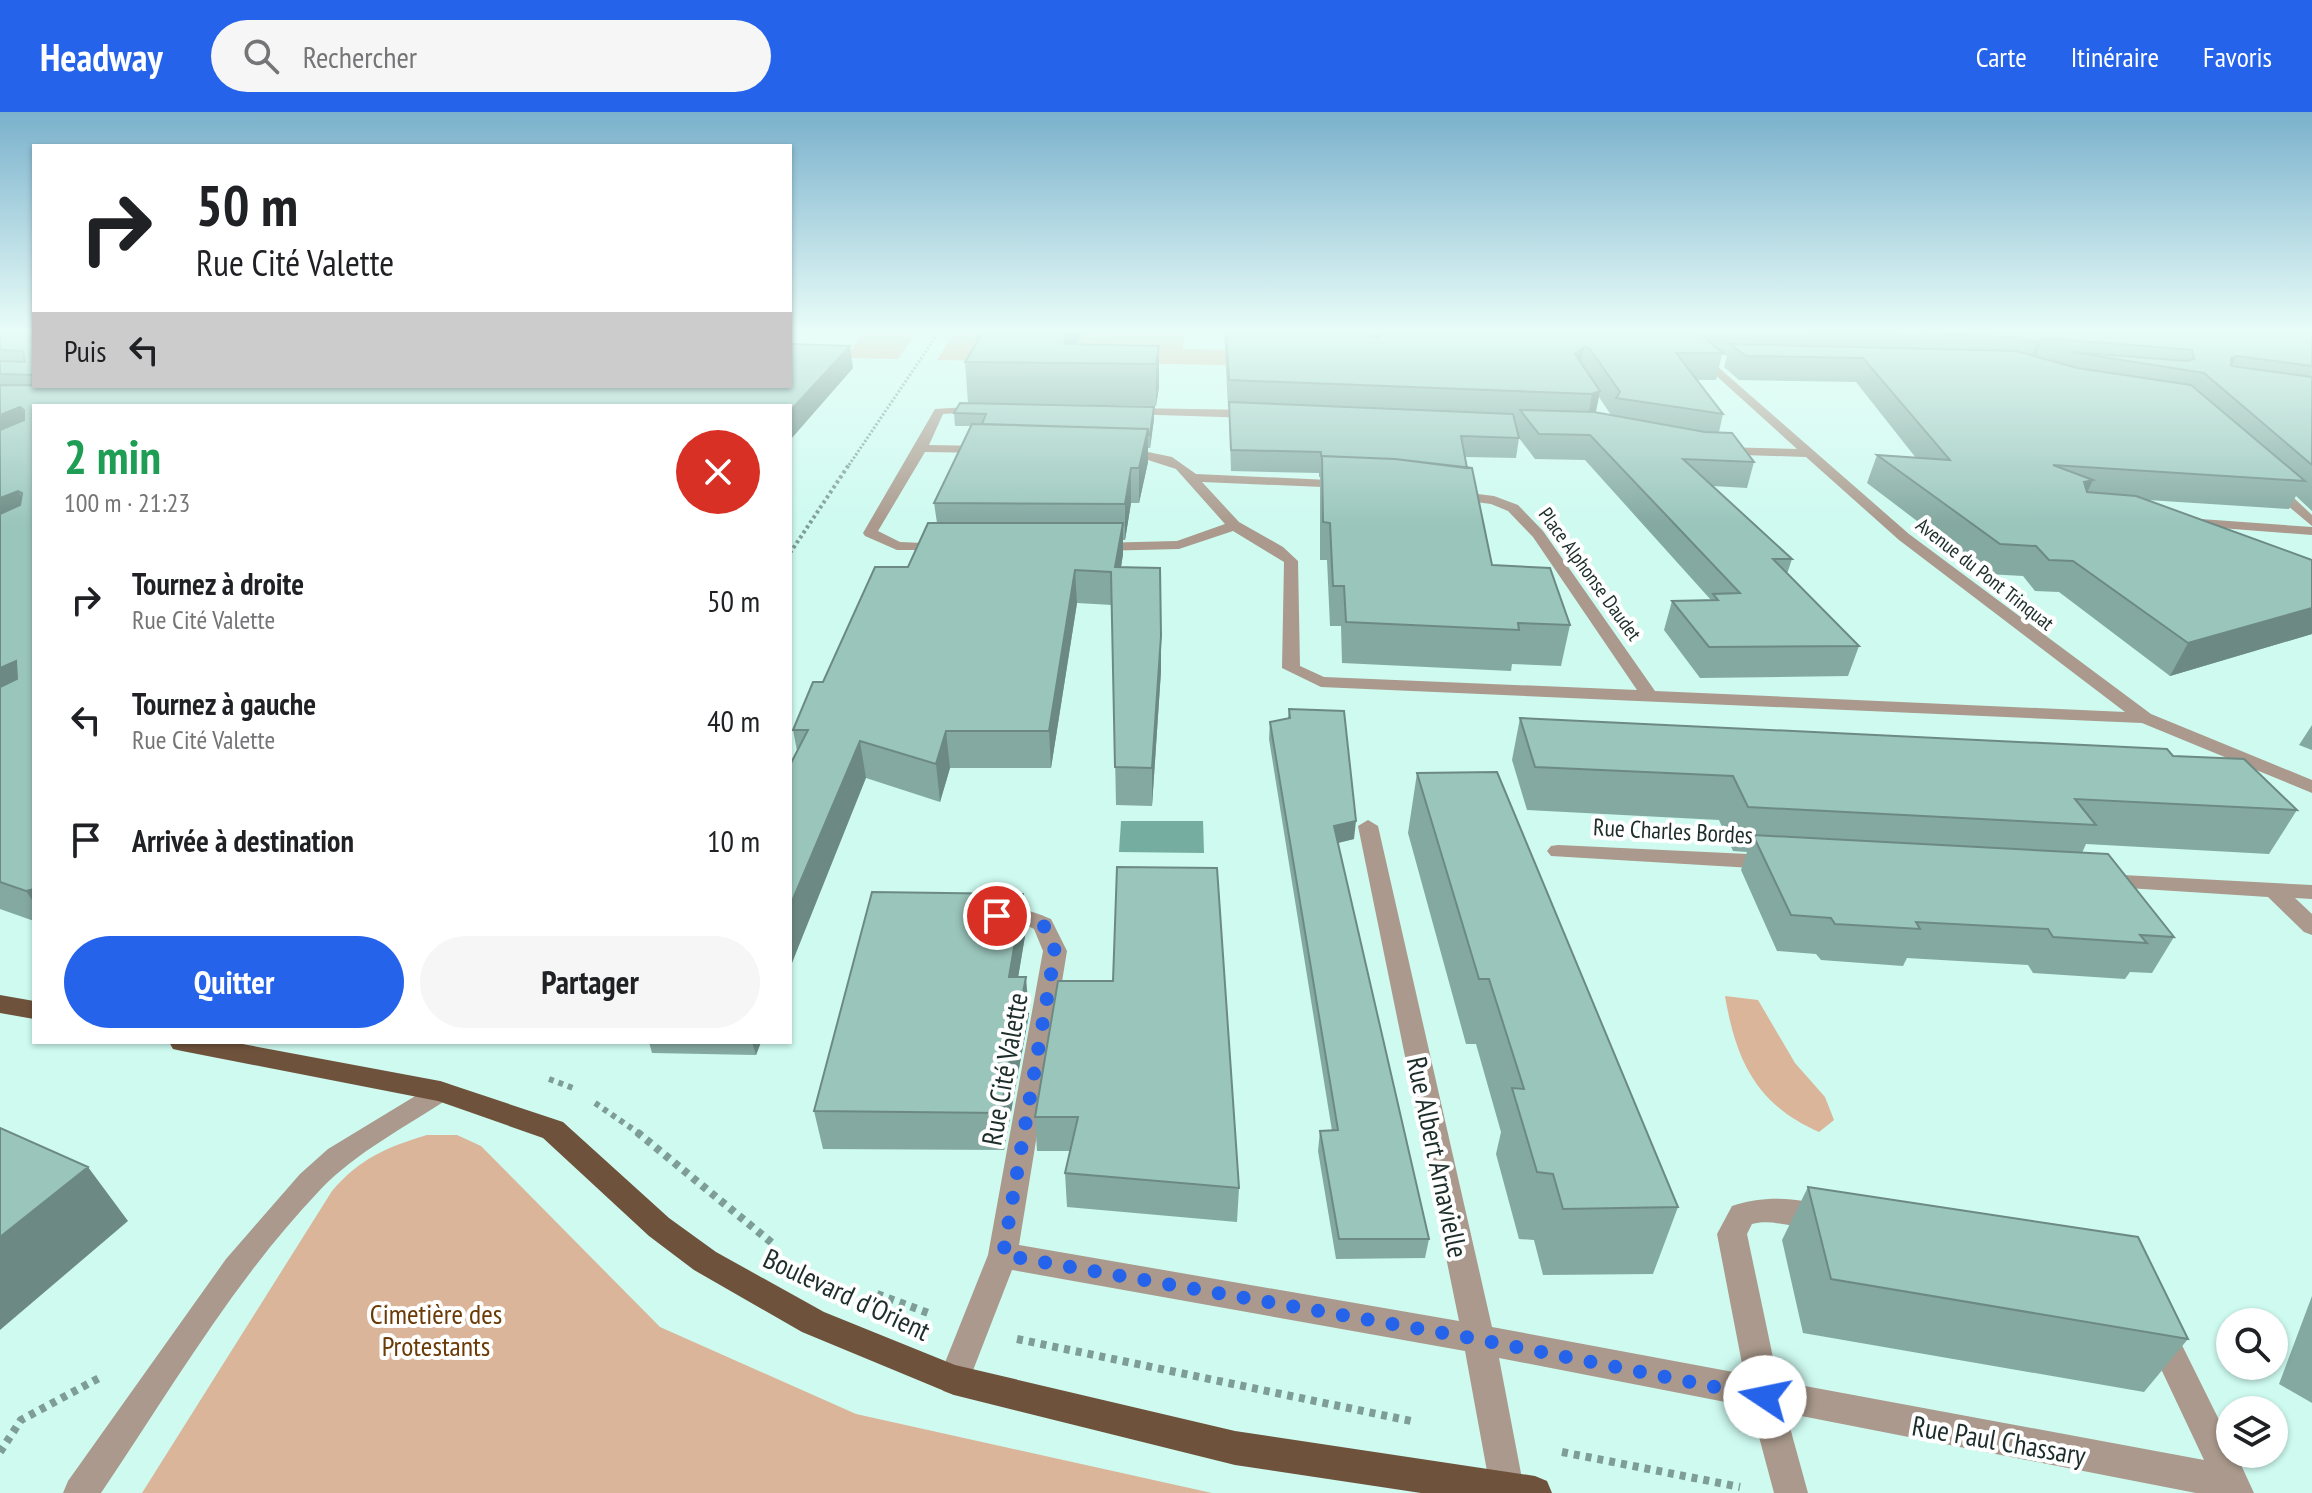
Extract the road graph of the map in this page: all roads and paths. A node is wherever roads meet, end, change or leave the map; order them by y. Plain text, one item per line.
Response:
1 (896, 396) edge
2 (1751, 396) edge
3 (994, 410) edge
4 (1119, 412) edge
5 (1275, 415) edge
6 (921, 448) junction
7 (998, 450) edge
8 (1699, 450) edge
9 (1108, 453) edge
10 (1808, 453) junction
11 (1195, 478) junction
12 (2266, 480) edge
13 (1363, 485) edge
14 (1435, 493) edge
15 (2172, 521) edge
16 (2312, 522) edge
17 (1235, 525) junction
18 (2312, 531) edge
19 (953, 547) edge
20 (1089, 547) edge
21 (792, 550) edge
22 (1648, 694) junction
23 (2145, 718) junction
24 (2312, 787) edge
25 (1368, 826) dead end
26 (1558, 851) dead end
27 (1796, 864) edge
28 (2083, 879) edge
29 (2274, 890) junction
30 (2312, 892) edge
31 (968, 916) edge
32 (2312, 927) edge
33 (193, 1044) edge
34 (540, 1077) dead end
35 (440, 1091) junction
36 (1855, 1222) edge
37 (777, 1246) dead end
38 (1003, 1255) junction
39 (872, 1292) dead end
40 (2148, 1307) edge
41 (973, 1330) junction
42 (1477, 1339) junction
43 (954, 1380) junction
44 (1765, 1397) junction
45 (1421, 1423) dead end
46 (1498, 1439) junction
47 (2235, 1488) edge
48 (1754, 1490) dead end
49 (1521, 1491) edge
50 (80, 1493) edge
51 (1791, 1493) edge

1 - 21 path
2 - 10 street, Avenue du Pont Trinquat
3 - 6 street
4 - 5 street
6 - 7 street
6 - 19 street
8 - 10 street
9 - 11 street
10 - 23 street, Avenue du Pont Trinquat
11 - 13 street
11 - 17 street
12 - 16 street
14 - 22 street, Place Alphonse Daudet
15 - 18 street
17 - 20 street
17 - 22 street
22 - 23 street
23 - 24 street, Avenue du Pont Trinquat
25 - 42 street, Rue Albert Arnavielle
26 - 27 street, Rue Charles Bordes
28 - 29 street
29 - 30 street
29 - 32 street
31 - 38 street, Rue Cité Valette
33 - 35 main road, Boulevard d'Orient
34 - 37 path
35 - 43 main road, Boulevard d'Orient
35 - 50 street
36 - 44 street
38 - 41 street
38 - 42 street, Rue Paul Chassary
39 - 41 path
40 - 47 street, Rue Paul Chassary
41 - 43 street
41 - 45 path
42 - 44 street, Rue Paul Chassary
42 - 46 street, Rue Albert Arnavielle
43 - 49 main road, Boulevard d'Orient
44 - 47 street, Rue Paul Chassary
44 - 51 street
46 - 48 path
46 - 49 street, Rue Albert Arnavielle

